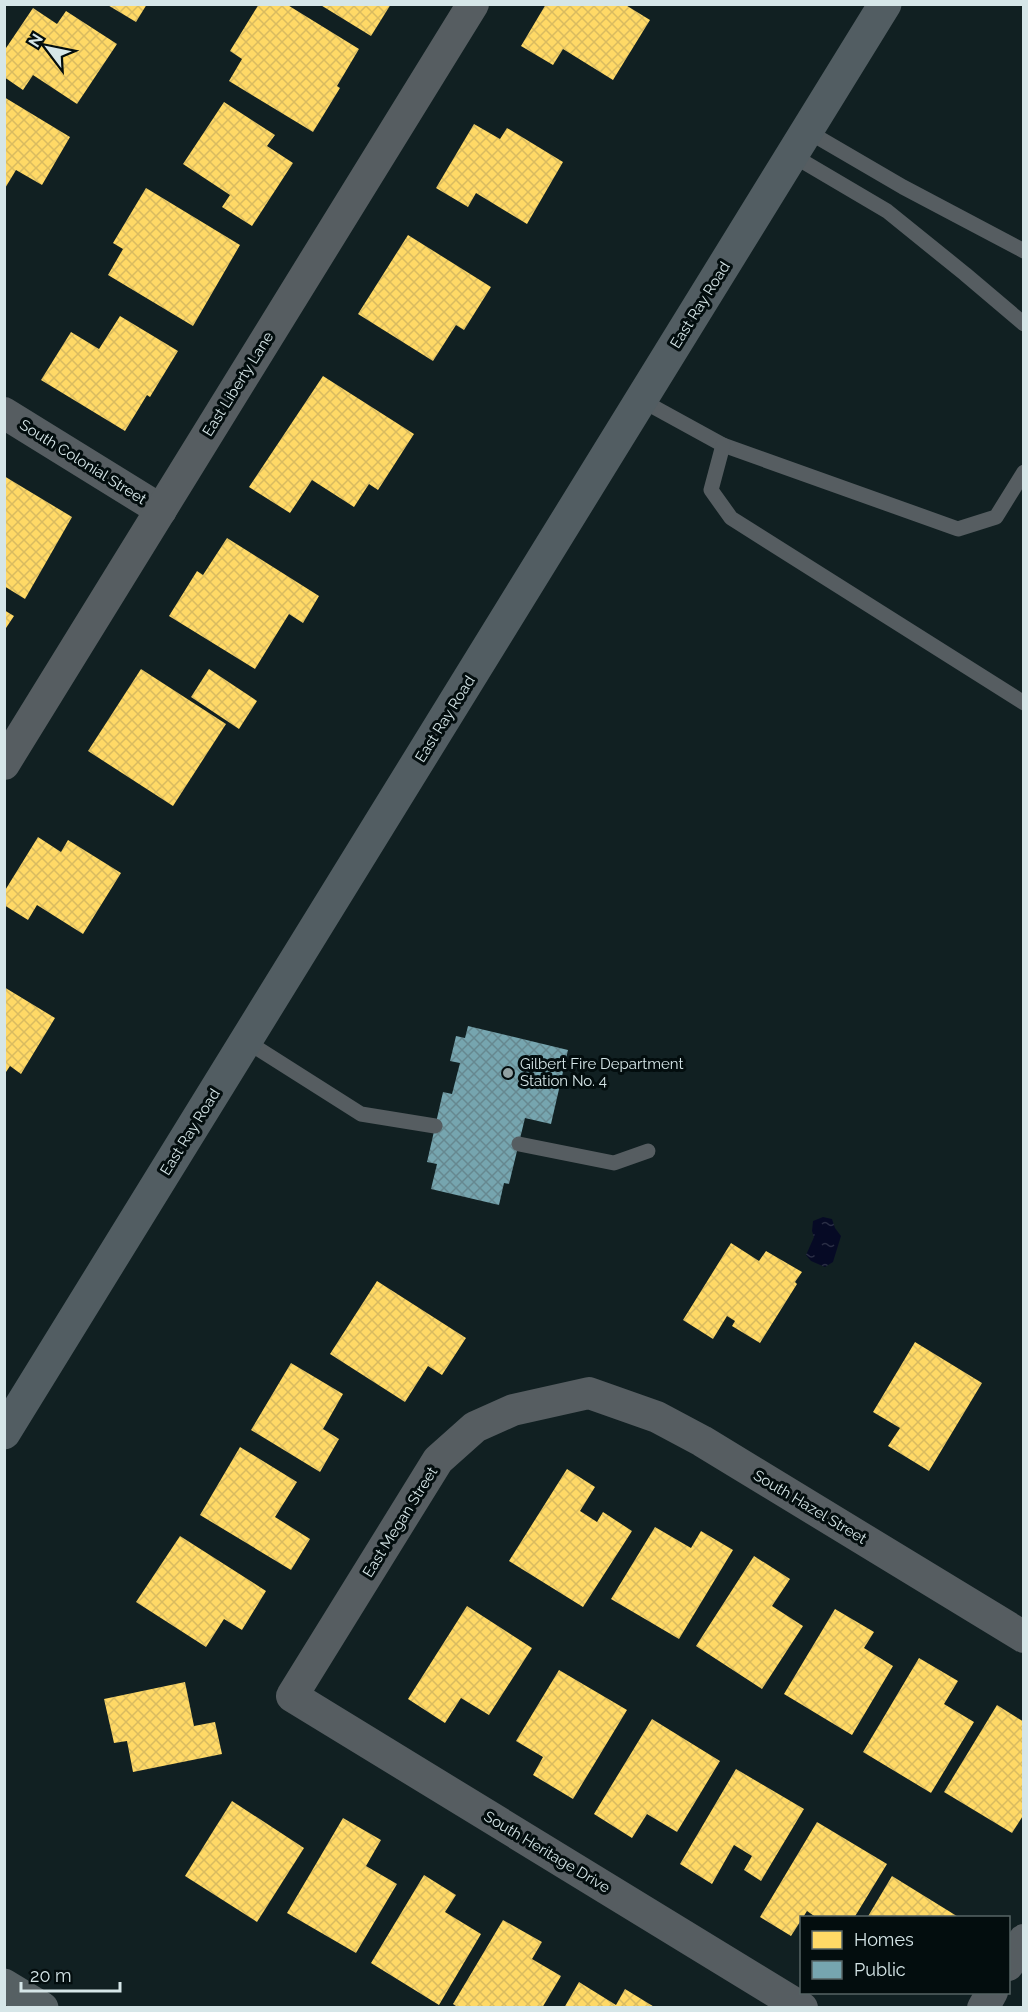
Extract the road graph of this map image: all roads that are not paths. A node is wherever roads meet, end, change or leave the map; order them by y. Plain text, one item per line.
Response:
1 (473, 4) edge
2 (885, 4) edge
3 (800, 143) junction
4 (1023, 250) edge
5 (1023, 324) edge
6 (641, 400) junction
7 (4, 414) edge
8 (723, 445) junction
9 (1023, 472) edge
10 (161, 510) junction
11 (1023, 703) edge
12 (4, 764) edge
13 (246, 1041) junction
14 (435, 1126) dead end
15 (519, 1144) dead end
16 (648, 1150) dead end
17 (589, 1394) joint
18 (4, 1433) edge
19 (1023, 1637) edge
20 (292, 1696) joint
21 (1023, 1940) edge
22 (1010, 1962) edge
23 (4, 1985) edge
24 (991, 1994) edge
25 (42, 2007) edge
26 (802, 2007) edge
27 (983, 2007) edge

1 - 10 street, East Liberty Lane
2 - 3 main road, East Ray Road
3 - 4 lane
3 - 5 lane
3 - 6 main road, East Ray Road
6 - 8 lane
6 - 13 main road, East Ray Road
7 - 10 street, South Colonial Street
8 - 9 lane
8 - 11 lane
10 - 12 street, East Liberty Lane
13 - 14 lane
13 - 18 main road, East Ray Road
15 - 16 lane
17 - 19 street, South Hazel Street
17 - 20 street, East Megan Street
20 - 26 street, South Heritage Drive
21 - 22 street
23 - 25 main road
24 - 27 street

